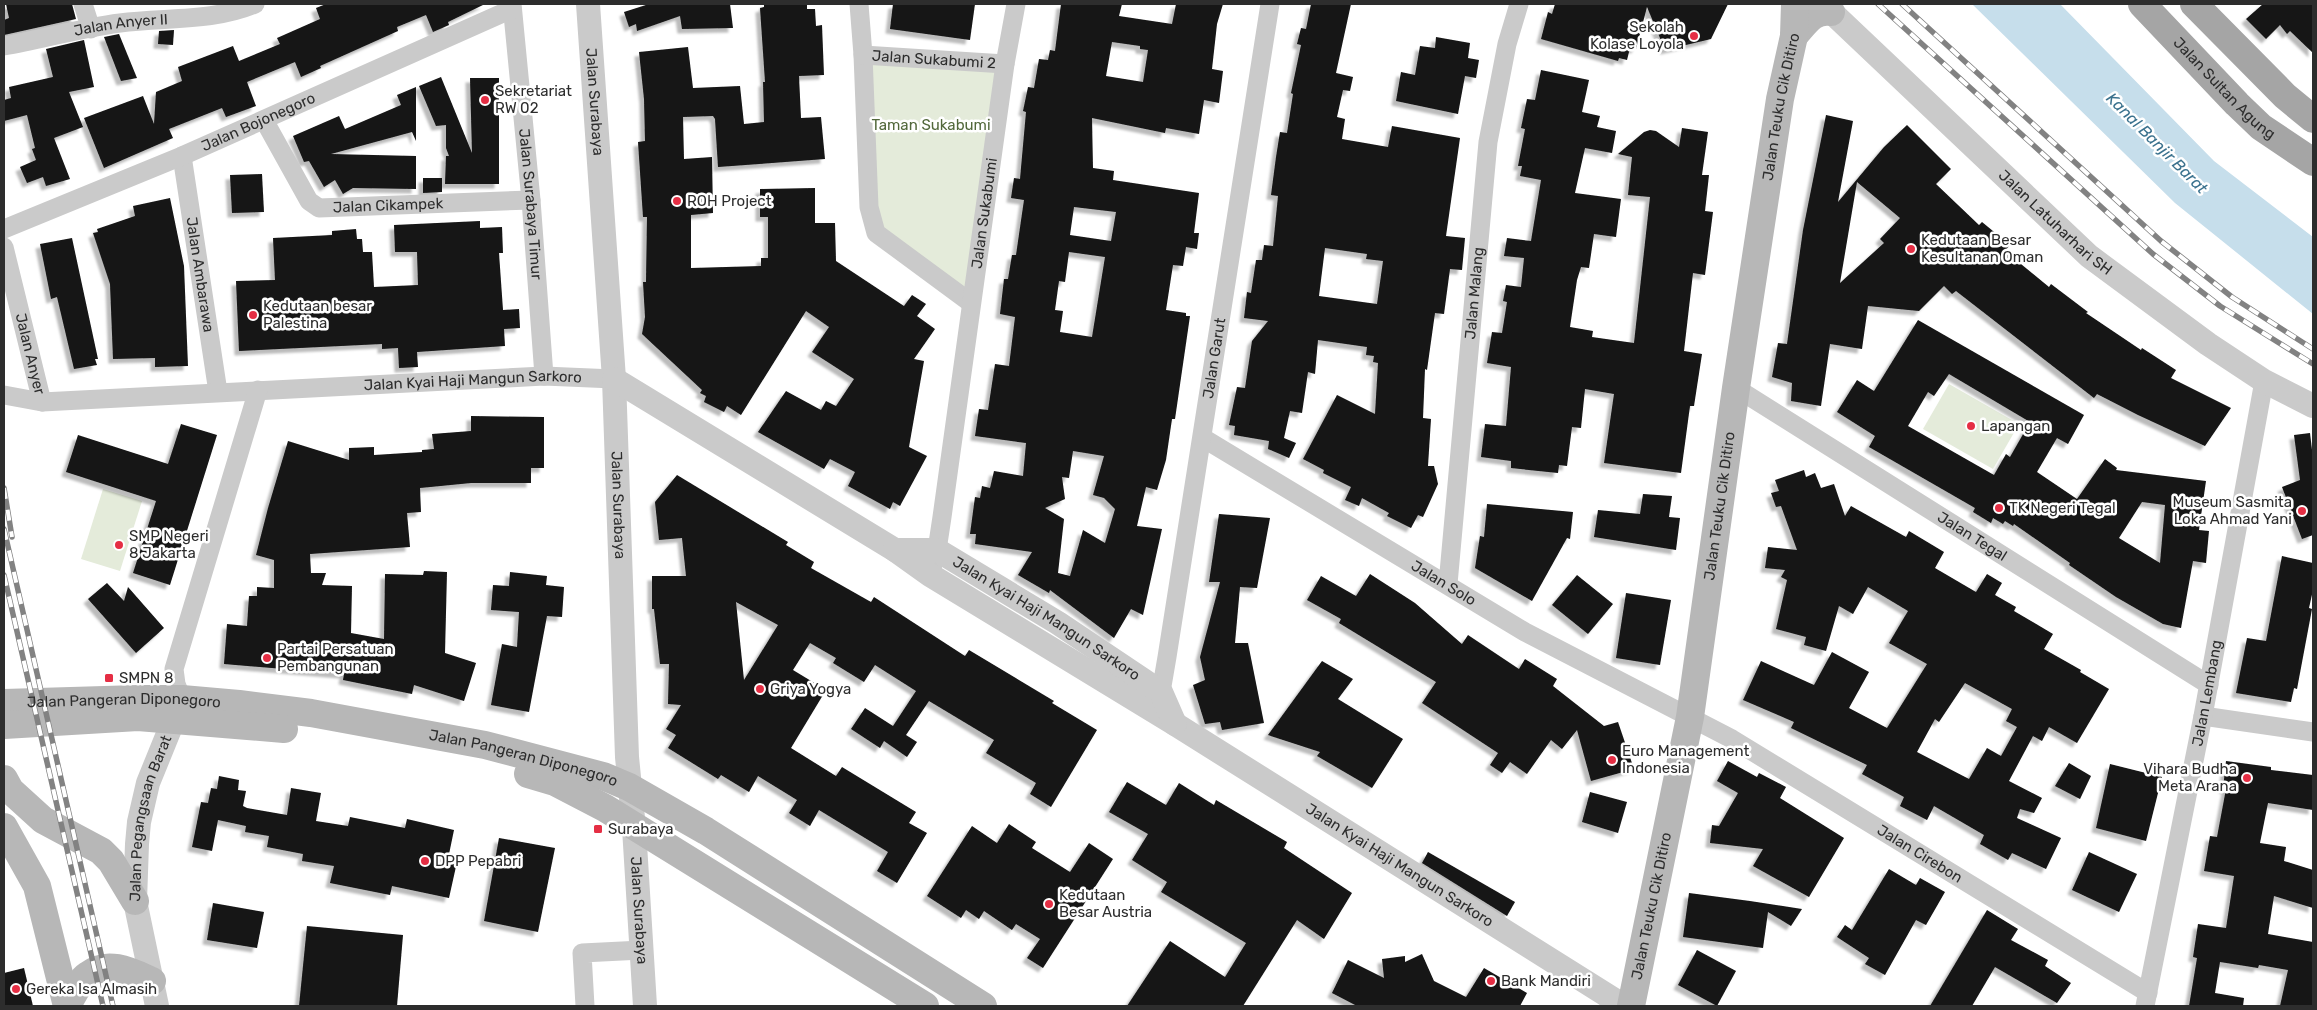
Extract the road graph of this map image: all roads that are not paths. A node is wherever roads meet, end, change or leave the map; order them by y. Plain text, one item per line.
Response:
1 (83, 4) edge
2 (588, 4) edge
3 (859, 4) edge
4 (1016, 4) edge
5 (1270, 4) edge
6 (1519, 4) edge
7 (1795, 4) edge
8 (2142, 4) edge
9 (2194, 4) edge
10 (512, 6) edge
11 (247, 7) edge
12 (1827, 8) edge
13 (169, 12) edge
14 (91, 29) junction
15 (1794, 36) junction
16 (4, 46) edge
17 (864, 55) junction
18 (1005, 64) junction
19 (2313, 118) edge
20 (264, 120) junction
21 (182, 156) junction
22 (2313, 162) edge
23 (531, 200) junction
24 (4, 230) edge
25 (4, 247) edge
26 (971, 303) junction
27 (544, 376) junction
28 (614, 379) junction
29 (2264, 380) junction
30 (1736, 388) junction
31 (258, 390) junction
32 (218, 392) junction
33 (4, 395) edge
34 (42, 402) junction
35 (2313, 406) edge
36 (1203, 438) junction
37 (895, 550) junction
38 (937, 550) junction
39 (930, 574) junction
40 (1448, 584) junction
41 (1058, 622) junction
42 (1045, 645) junction
43 (2209, 685) junction
44 (1154, 700) junction
45 (4, 703) edge
46 (178, 709) junction
47 (2203, 716) junction
48 (1690, 717) junction
49 (4, 725) edge
50 (338, 727) junction
51 (2313, 732) edge
52 (4, 779) edge
53 (629, 786) junction
54 (4, 827) edge
55 (634, 828) junction
56 (135, 901) junction
57 (642, 950) junction
58 (154, 994) edge
59 (2146, 999) edge
60 (67, 1005) edge
61 (585, 1006) edge
62 (645, 1006) edge
63 (925, 1006) edge
64 (983, 1006) edge
65 (1624, 1006) edge
66 (1631, 1006) edge

1 - 14 street
2 - 28 street, Jalan Surabaya
3 - 17 street
4 - 18 street, Jalan Sukabumi
5 - 36 street, Jalan Garut
6 - 40 street, Jalan Malang
7 - 15 main road, Jalan Teuku Cik Ditiro
8 - 22 main road, Jalan Sultan Agung
9 - 19 main road
10 - 20 street, Jalan Bojonegoro
10 - 23 street, Jalan Surabaya Timur
11 - 13 street, Jalan Anyer II
12 - 15 main road
12 - 29 street, Jalan Latuharhari SH
13 - 14 street, Jalan Anyer II
14 - 16 street, Jalan Anyer II
15 - 30 main road, Jalan Teuku Cik Ditiro
17 - 18 street, Jalan Sukabumi 2
17 - 26 street
18 - 26 street, Jalan Sukabumi
20 - 21 street, Jalan Bojonegoro
20 - 23 street, Jalan Cikampek
21 - 24 street, Jalan Bojonegoro
21 - 32 street, Jalan Ambarawa
23 - 27 street, Jalan Surabaya Timur
25 - 34 street, Jalan Anyer
26 - 38 street, Jalan Sukabumi
27 - 28 street, Jalan Kyai Haji Mangun Sarkoro
27 - 31 street, Jalan Kyai Haji Mangun Sarkoro
28 - 37 street, Jalan Kyai Haji Mangun Sarkoro
28 - 53 street, Jalan Surabaya
29 - 35 street, Jalan Latuharhari SH
29 - 43 street, Jalan Lembang
30 - 43 street, Jalan Tegal
30 - 48 main road, Jalan Teuku Cik Ditiro
31 - 32 street, Jalan Kyai Haji Mangun Sarkoro
31 - 46 street
32 - 34 street, Jalan Kyai Haji Mangun Sarkoro
33 - 34 street, Jalan Kyai Haji Mangun Sarkoro
36 - 40 street, Jalan Solo
36 - 44 street, Jalan Garut
37 - 38 street, Jalan Kyai Haji Mangun Sarkoro
37 - 39 street, Jalan Kyai Haji Mangun Sarkoro
38 - 39 street, Jalan Sukabumi
38 - 41 street, Jalan Kyai Haji Mangun Sarkoro
39 - 42 street, Jalan Kyai Haji Mangun Sarkoro
40 - 48 street, Jalan Solo
41 - 42 street
41 - 44 street, Jalan Kyai Haji Mangun Sarkoro
42 - 44 street, Jalan Kyai Haji Mangun Sarkoro
43 - 47 street, Jalan Lembang
44 - 65 street, Jalan Kyai Haji Mangun Sarkoro
45 - 46 main road, Jalan Pangeran Diponegoro
46 - 49 main road, Jalan Pangeran Diponegoro
46 - 50 main road, Jalan Pangeran Diponegoro
46 - 56 street, Jalan Pegangsaan Barat
47 - 51 street
47 - 59 street, Jalan Lembang
48 - 59 street, Jalan Cirebon
48 - 66 main road, Jalan Teuku Cik Ditiro
50 - 53 main road, Jalan Pangeran Diponegoro
50 - 55 main road, Jalan Pangeran Diponegoro
52 - 56 main road
53 - 55 street, Jalan Surabaya
53 - 64 main road, Jalan Pangeran Diponegoro
54 - 60 main road
55 - 57 street, Jalan Surabaya
55 - 63 main road, Jalan Pangeran Diponegoro
56 - 58 street, Jalan Pegangsaan Barat
57 - 61 street
57 - 62 street, Jalan Surabaya
58 - 60 main road

